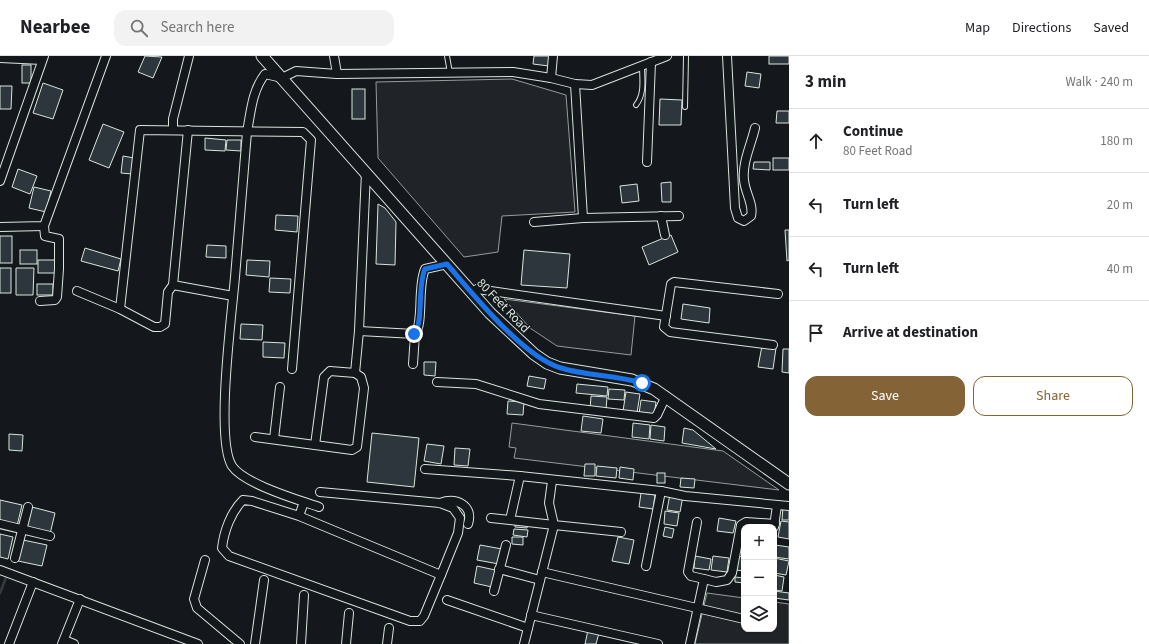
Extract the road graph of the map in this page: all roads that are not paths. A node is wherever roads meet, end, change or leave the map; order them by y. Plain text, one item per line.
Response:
1 (106, 56) edge
2 (189, 56) edge
3 (262, 56) edge
4 (272, 56) edge
5 (334, 56) edge
6 (447, 56) edge
7 (553, 56) edge
8 (667, 56) edge
9 (686, 56) edge
10 (727, 56) edge
11 (0, 58) edge
12 (43, 58) edge
13 (651, 62) junction
14 (642, 66) junction
15 (450, 73) junction
16 (337, 74) junction
17 (285, 76) junction
18 (551, 78) junction
19 (575, 84) junction
20 (636, 105) dead end
21 (685, 107) dead end
22 (755, 128) dead end
23 (173, 130) junction
24 (188, 130) junction
25 (247, 132) junction
26 (647, 162) dead end
27 (3, 164) edge
28 (366, 172) junction
29 (0, 181) edge
30 (661, 216) junction
31 (679, 216) dead end
32 (583, 218) junction
33 (534, 222) dead end
34 (44, 226) junction
35 (0, 227) edge
36 (665, 235) dead end
37 (447, 264) junction
38 (172, 285) junction
39 (477, 289) junction
40 (77, 291) dead end
41 (778, 294) dead end
42 (233, 296) junction
43 (40, 301) dead end
44 (120, 309) junction
45 (666, 316) junction
46 (358, 331) junction
47 (414, 334) junction
48 (773, 345) dead end
49 (413, 364) dead end
50 (292, 369) dead end
51 (355, 373) junction
52 (437, 382) dead end
53 (280, 387) dead end
54 (666, 396) junction
55 (254, 437) dead end
56 (274, 439) junction
57 (315, 445) junction
58 (425, 469) dead end
59 (520, 476) junction
60 (789, 476) edge
61 (552, 480) junction
62 (789, 484) edge
63 (661, 491) junction
64 (320, 492) dead end
65 (304, 502) junction
66 (440, 503) junction
67 (777, 505) junction
68 (789, 506) edge
69 (28, 507) dead end
70 (319, 507) dead end
71 (299, 516) junction
72 (491, 518) dead end
73 (510, 520) junction
74 (698, 522) dead end
75 (0, 524) edge
76 (468, 524) dead end
77 (743, 524) edge
78 (760, 524) edge
79 (774, 524) edge
80 (554, 525) junction
81 (741, 525) edge
82 (22, 530) junction
83 (621, 532) dead end
84 (50, 536) dead end
85 (506, 545) dead end
86 (15, 558) dead end
87 (206, 560) dead end
88 (646, 566) dead end
89 (499, 569) junction
90 (0, 570) edge
91 (441, 575) junction
92 (541, 576) junction
93 (704, 579) junction
94 (264, 580) dead end
95 (33, 582) junction
96 (494, 591) dead end
97 (304, 595) dead end
98 (80, 600) junction
99 (447, 600) dead end
100 (698, 608) junction
101 (349, 612) dead end
102 (531, 615) junction
103 (741, 618) edge
104 (389, 628) dead end
105 (528, 628) junction
106 (63, 642) edge
107 (9, 644) edge
108 (74, 644) edge
109 (198, 644) edge
110 (240, 644) edge
111 (255, 644) edge
112 (301, 644) edge
113 (346, 644) edge
114 (387, 644) edge
115 (524, 644) edge
116 (658, 644) edge
117 (690, 644) edge

1 - 34 street
2 - 23 street
3 - 17 main road, 80 Feet Road
4 - 17 main road, 80 Feet Road
5 - 16 street
6 - 15 lane
7 - 18 street
8 - 13 street
9 - 21 lane
10 - 22 street
11 - 12 street
12 - 27 street
13 - 14 street
13 - 26 street
14 - 19 street
14 - 20 lane
15 - 16 street
15 - 18 street
16 - 17 street
17 - 25 street
17 - 28 main road, 80 Feet Road
17 - 39 main road, 80 Feet Road
18 - 19 street
19 - 32 street
23 - 24 street
23 - 44 street
24 - 25 street
24 - 38 street
25 - 42 street
25 - 50 street
27 - 29 street
28 - 37 main road, 80 Feet Road
28 - 46 street
30 - 31 street
30 - 32 street
30 - 36 street
32 - 33 street
34 - 35 street
34 - 43 street
37 - 47 street
37 - 54 main road, 80 Feet Road
38 - 42 street
38 - 44 street
39 - 45 street
39 - 60 main road, 80 Feet Road
40 - 44 street
41 - 45 street
42 - 65 street
45 - 48 street
46 - 47 street
46 - 51 street
47 - 49 street
51 - 57 street
51 - 57 street
52 - 54 street
53 - 56 street
54 - 62 main road, 80 Feet Road
55 - 56 street
56 - 57 street
58 - 59 street
59 - 61 street
59 - 73 street
61 - 63 street
61 - 80 street
63 - 67 street
63 - 88 street
64 - 66 street
65 - 70 street
65 - 71 street
66 - 76 street
66 - 91 street
67 - 68 street
67 - 79 street
69 - 82 street
71 - 91 street
71 - 91 street
72 - 73 street
73 - 80 street
74 - 93 street
75 - 82 street
77 - 78 street
80 - 83 street
80 - 92 street
81 - 93 street
82 - 84 street
82 - 86 street
85 - 89 street
87 - 110 street
89 - 92 street
89 - 96 street
90 - 95 street
92 - 100 street
92 - 102 street
93 - 100 street
94 - 111 street
95 - 98 street
95 - 107 street
97 - 112 street
98 - 106 street
98 - 109 street
99 - 105 street
100 - 103 street
100 - 117 street
101 - 113 street
102 - 105 street
102 - 116 street
104 - 114 street
105 - 115 street
106 - 108 street

